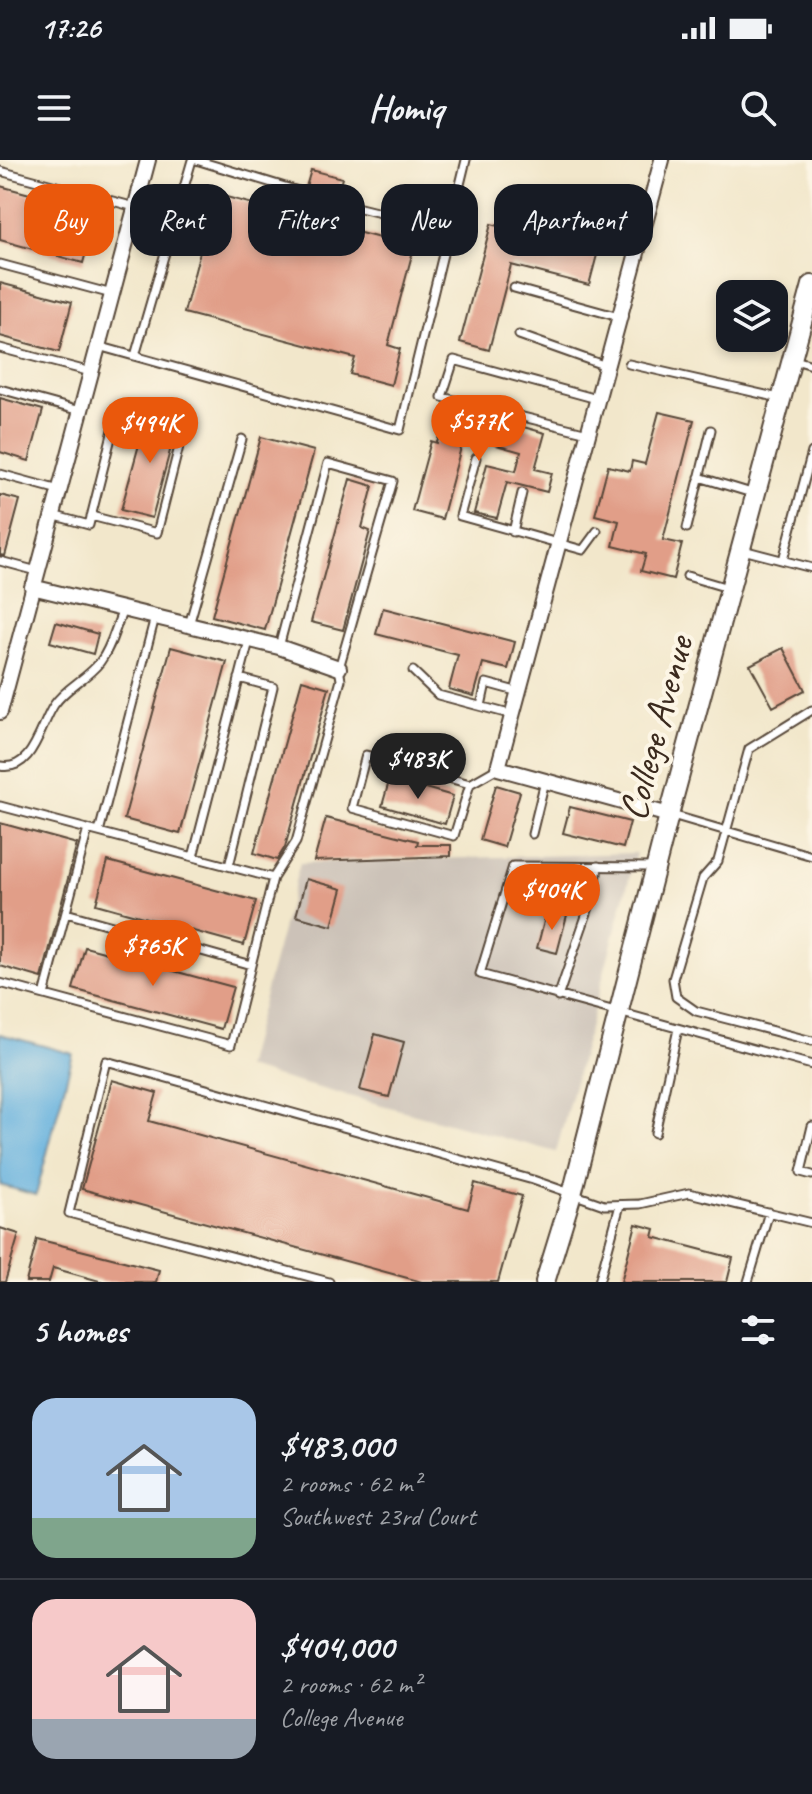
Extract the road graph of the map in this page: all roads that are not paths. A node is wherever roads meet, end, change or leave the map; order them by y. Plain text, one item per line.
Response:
1 (148, 160) edge
2 (194, 160) edge
3 (466, 160) edge
4 (662, 160) edge
5 (0, 171) edge
6 (141, 184) edge
7 (275, 184) edge
8 (460, 184) edge
9 (653, 194) edge
10 (130, 206) edge
11 (130, 226) edge
12 (443, 256) edge
13 (636, 256) edge
14 (0, 264) edge
15 (812, 285) edge
16 (514, 288) dead end
17 (112, 294) junction
18 (619, 317) junction
19 (519, 335) dead end
20 (98, 346) junction
21 (0, 348) edge
22 (135, 356) junction
23 (792, 360) junction
24 (629, 364) dead end
25 (812, 365) edge
26 (606, 366) junction
27 (91, 372) junction
28 (0, 389) edge
29 (597, 399) junction
30 (781, 399) junction
31 (119, 406) dead end
32 (80, 411) junction
33 (184, 427) dead end
34 (711, 430) dead end
35 (588, 433) junction
36 (242, 439) dead end
37 (812, 452) edge
38 (476, 458) dead end
39 (0, 474) edge
40 (699, 477) junction
41 (59, 490) junction
42 (522, 493) dead end
43 (756, 494) junction
44 (52, 515) junction
45 (91, 516) junction
46 (687, 528) dead end
47 (597, 531) dead end
48 (513, 532) junction
49 (558, 545) junction
50 (741, 549) junction
51 (783, 560) junction
52 (0, 561) edge
53 (812, 568) edge
54 (37, 571) junction
55 (687, 576) dead end
56 (32, 587) junction
57 (730, 588) junction
58 (123, 608) junction
59 (155, 616) junction
60 (189, 625) junction
61 (249, 641) junction
62 (279, 647) junction
63 (339, 668) junction
64 (413, 671) dead end
65 (239, 678) junction
66 (4, 685) edge
67 (519, 692) junction
68 (481, 706) junction
69 (812, 710) edge
70 (0, 712) edge
71 (513, 715) junction
72 (0, 766) edge
73 (498, 768) junction
74 (545, 781) junction
75 (470, 784) junction
76 (0, 806) edge
77 (669, 815) junction
78 (88, 829) junction
79 (725, 831) junction
80 (99, 832) junction
81 (532, 834) dead end
82 (812, 856) edge
83 (193, 857) junction
84 (229, 866) junction
85 (598, 866) junction
86 (655, 867) junction
87 (273, 878) junction
88 (66, 913) junction
89 (251, 965) junction
90 (0, 983) edge
91 (44, 995) junction
92 (558, 997) junction
93 (618, 1013) junction
94 (678, 1029) junction
95 (812, 1041) edge
96 (812, 1065) edge
97 (812, 1126) edge
98 (655, 1133) dead end
99 (812, 1175) edge
100 (572, 1194) junction
101 (620, 1205) junction
102 (769, 1212) junction
103 (812, 1223) edge
104 (329, 1282) edge
105 (545, 1282) edge
106 (599, 1282) edge
107 (748, 1282) edge

1 - 6 street
2 - 7 lane
2 - 22 lane
3 - 8 lane
4 - 9 street
5 - 10 lane
11 - 17 street
12 - 22 lane
13 - 18 street
14 - 17 lane
15 - 23 street, College Avenue
16 - 18 lane
17 - 20 street
18 - 26 street
19 - 26 lane
20 - 22 lane
20 - 27 street
21 - 27 lane
23 - 25 lane
23 - 30 street, College Avenue
24 - 30 lane
26 - 29 street
27 - 32 street
28 - 32 lane
29 - 35 street
29 - 35 lane
30 - 43 street, College Avenue
31 - 45 lane
32 - 41 street
33 - 45 lane
34 - 40 lane
35 - 49 street
36 - 60 lane
37 - 51 lane
38 - 48 lane
39 - 41 lane
40 - 43 lane
40 - 46 lane
41 - 44 street
42 - 48 lane
43 - 50 street, College Avenue
44 - 45 lane
44 - 54 street
47 - 49 lane
48 - 49 lane
49 - 67 street
50 - 51 lane
50 - 57 street, College Avenue
51 - 53 lane
52 - 54 lane
54 - 56 street
55 - 57 lane
56 - 58 street
56 - 66 street
57 - 77 street, College Avenue
58 - 59 street
58 - 72 lane
59 - 60 street
59 - 80 lane
60 - 61 street
61 - 62 street
61 - 65 lane
62 - 63 street
62 - 63 lane
63 - 87 lane
64 - 68 lane
65 - 83 lane
65 - 84 lane
66 - 70 street
67 - 68 lane
67 - 71 street
68 - 71 lane
69 - 79 lane
71 - 73 street
73 - 74 street
73 - 75 lane
74 - 77 street
74 - 81 lane
75 - 75 lane
76 - 78 lane
77 - 79 lane
77 - 86 street, College Avenue
78 - 80 lane
78 - 88 lane
79 - 82 lane
79 - 95 lane
80 - 83 lane
83 - 84 lane
84 - 87 lane
85 - 86 lane
85 - 92 lane
85 - 92 lane
86 - 93 street, College Avenue
87 - 89 lane
88 - 89 lane
88 - 91 lane
89 - 91 lane
90 - 91 lane
92 - 93 lane
93 - 94 lane
93 - 100 street, College Avenue
94 - 96 lane
94 - 98 lane
97 - 99 lane
100 - 101 lane
100 - 104 lane
100 - 105 street, College Avenue
101 - 102 lane
101 - 106 lane
102 - 103 lane
102 - 107 lane

